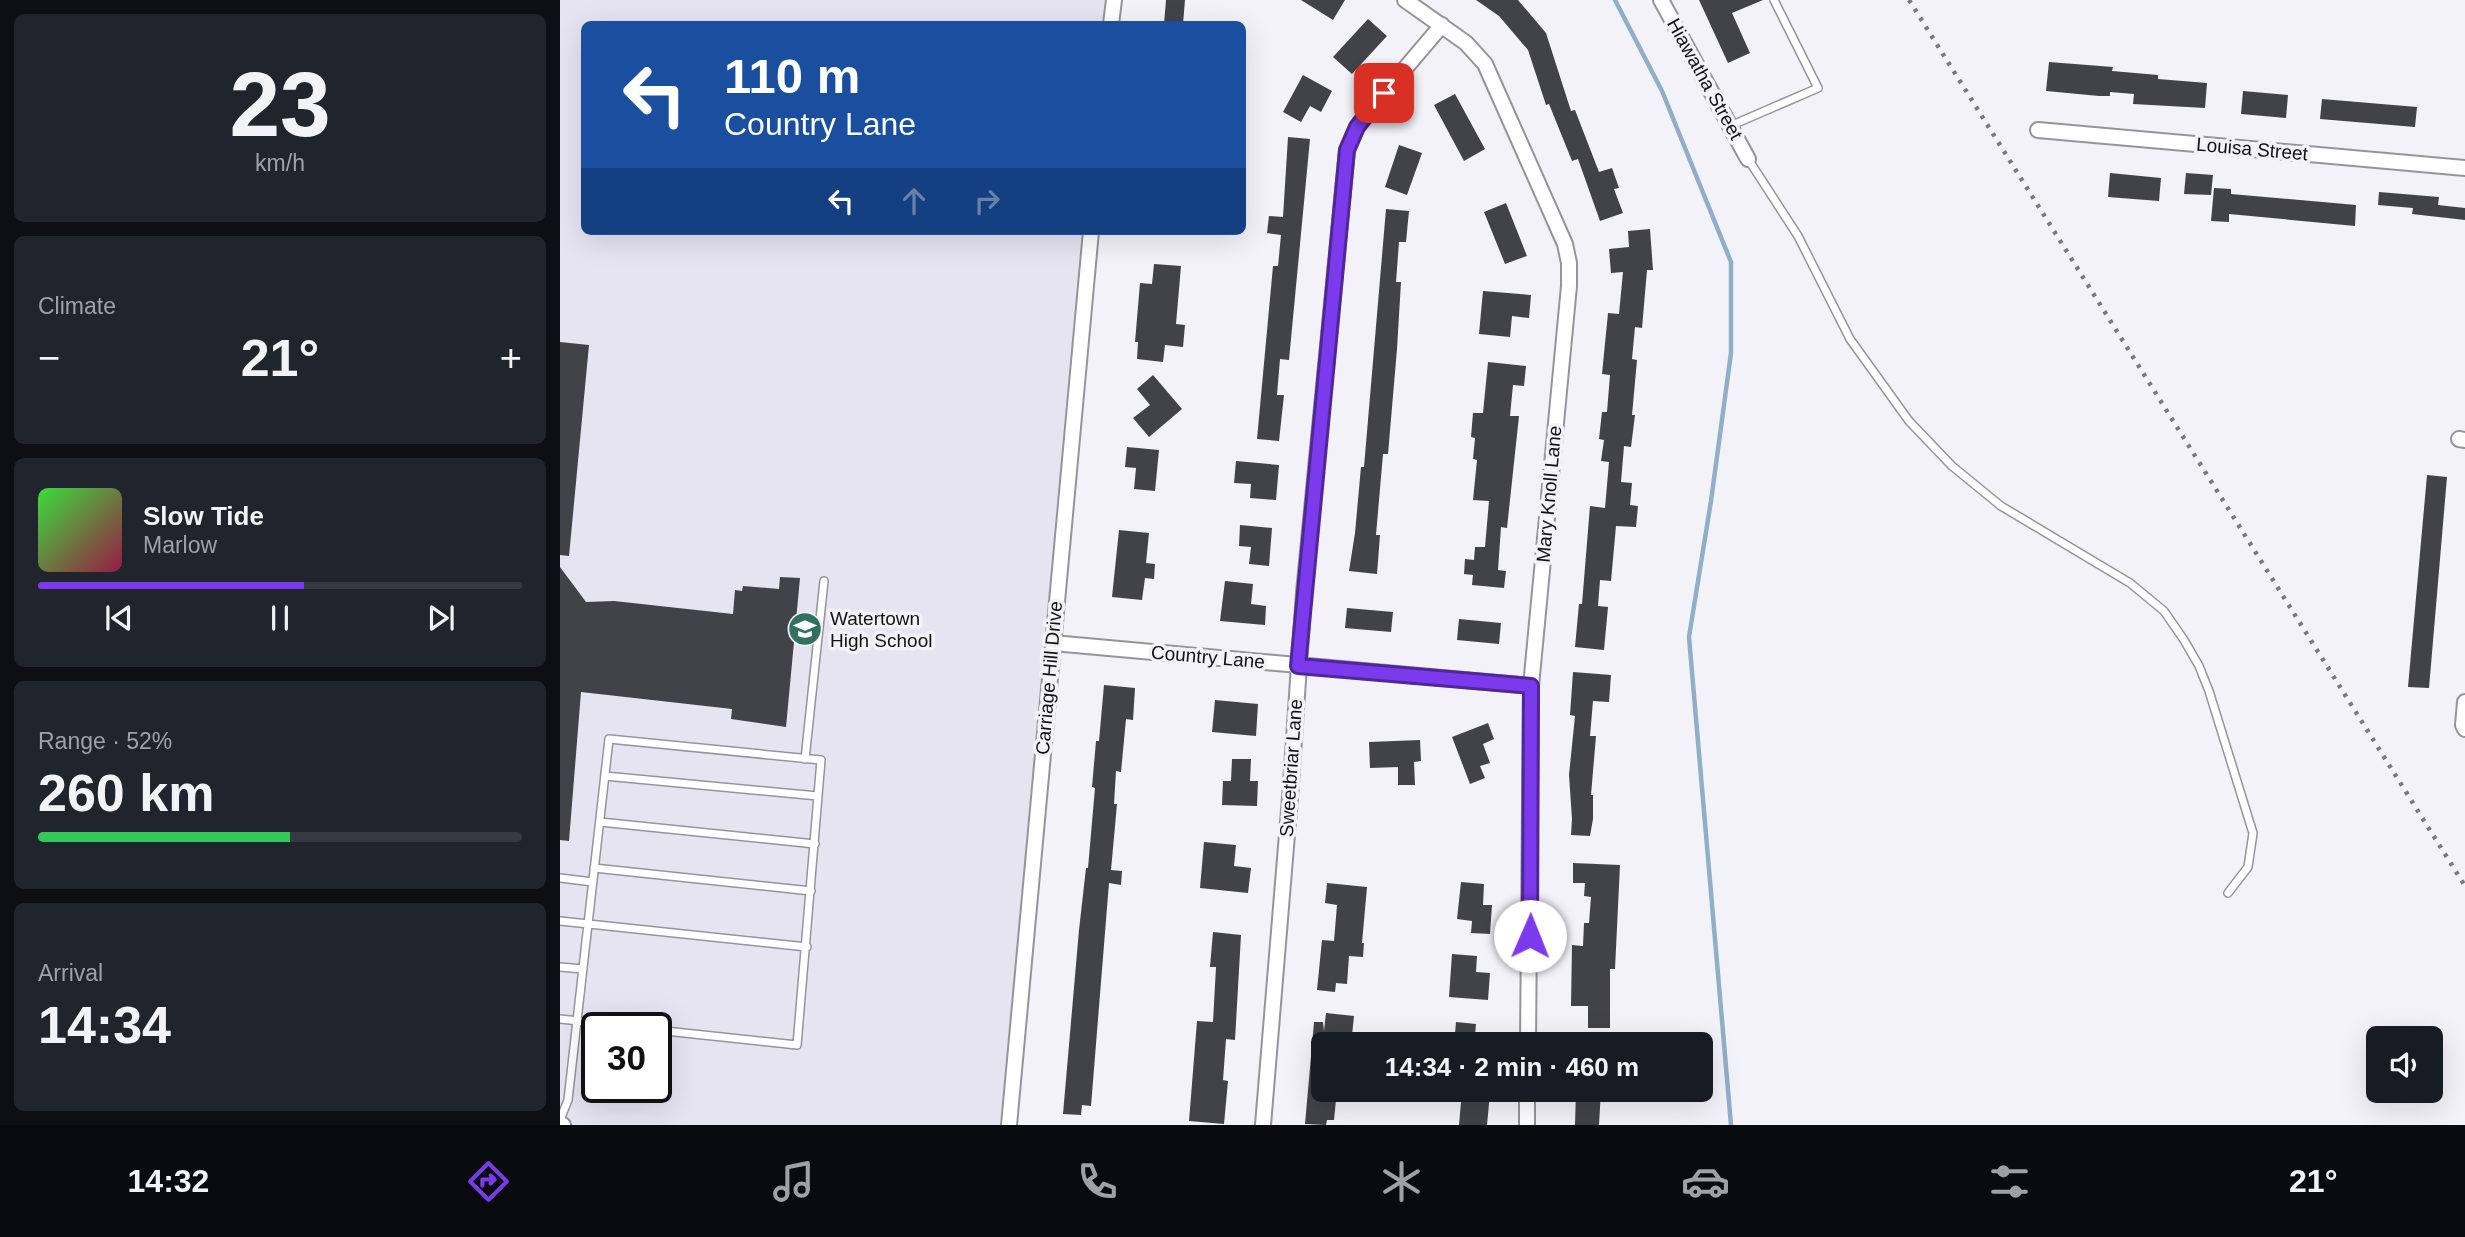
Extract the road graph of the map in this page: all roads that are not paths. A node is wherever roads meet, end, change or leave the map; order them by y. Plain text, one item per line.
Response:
1 (1114, 0) edge
2 (1405, 0) edge
3 (1661, 0) edge
4 (1774, 0) edge
5 (1111, 21) edge
6 (1441, 26) junction
7 (1730, 126) junction
8 (2038, 130) dead end
9 (1748, 159) joint
10 (2465, 168) edge
11 (1091, 235) edge
12 (824, 581) dead end
13 (1052, 643) junction
14 (1298, 666) junction
15 (1531, 686) junction
16 (2465, 702) edge
17 (2465, 729) edge
18 (805, 759) junction
19 (605, 776) junction
20 (818, 796) junction
21 (600, 822) junction
22 (815, 844) junction
23 (594, 868) junction
24 (560, 878) edge
25 (593, 882) junction
26 (811, 891) junction
27 (2228, 893) dead end
28 (560, 921) edge
29 (588, 925) junction
30 (807, 947) junction
31 (560, 967) edge
32 (583, 969) junction
33 (560, 1019) edge
34 (577, 1021) junction
35 (581, 1021) edge
36 (672, 1032) edge
37 (1528, 1032) edge
38 (1527, 1102) edge
39 (561, 1123) edge
40 (1009, 1125) edge
41 (1263, 1125) edge
42 (1527, 1125) edge

1 - 5 street
2 - 6 street, Mary Knoll Lane
3 - 7 street, Hiawatha Street
4 - 7 lane
6 - 14 street, Sweetbriar Lane
6 - 15 street, Mary Knoll Lane
7 - 9 street, Hiawatha Street
8 - 10 street, Louisa Street
9 - 27 lane
11 - 13 street, Carriage Hill Drive
12 - 18 lane
13 - 14 street, Country Lane
13 - 40 street, Carriage Hill Drive
14 - 15 street, Country Lane
14 - 41 street, Sweetbriar Lane
15 - 37 street, Mary Knoll Lane
16 - 17 street
18 - 19 lane
18 - 20 lane
19 - 20 lane
19 - 21 lane
20 - 22 lane
21 - 22 lane
21 - 23 lane
22 - 26 lane
23 - 25 lane
23 - 26 lane
24 - 25 lane
25 - 29 lane
26 - 30 lane
28 - 29 lane
29 - 30 lane
29 - 32 lane
30 - 36 lane
31 - 32 lane
32 - 34 lane
33 - 34 lane
34 - 35 lane
34 - 39 lane
38 - 42 street

